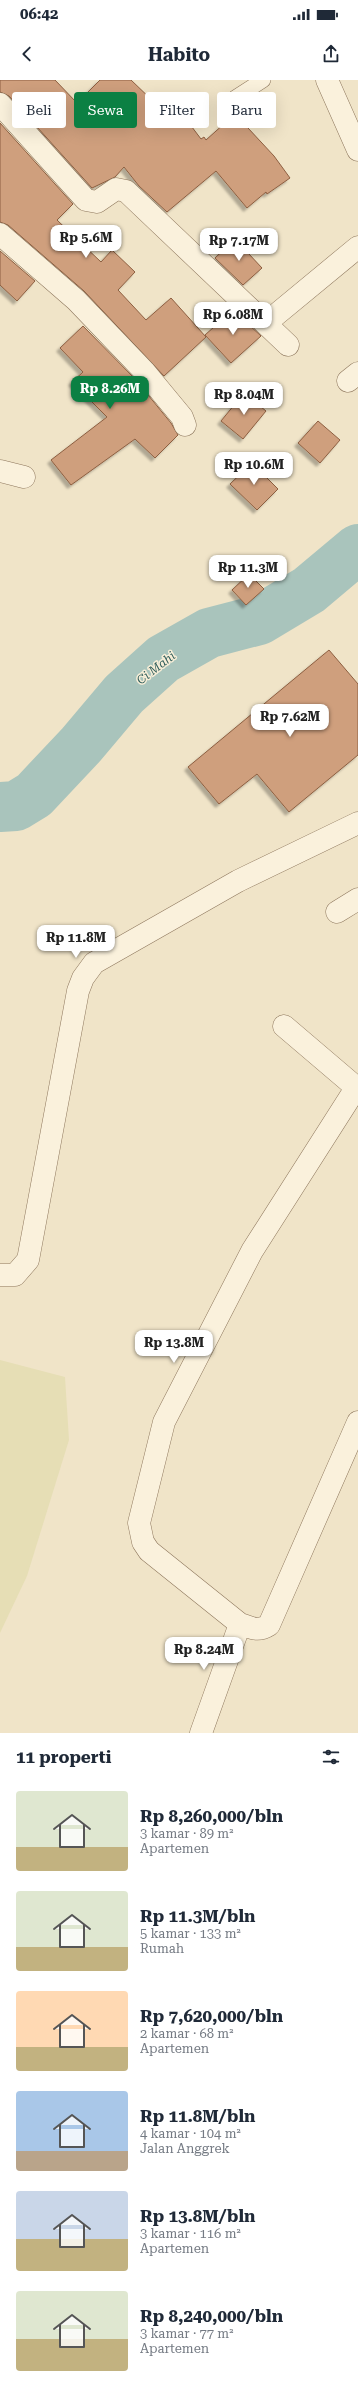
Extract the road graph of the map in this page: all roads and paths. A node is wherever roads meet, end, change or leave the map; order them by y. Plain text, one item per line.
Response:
1 (263, 80) edge
2 (327, 80) edge
3 (244, 92) edge
4 (0, 104) edge
5 (358, 150) edge
6 (0, 234) edge
7 (358, 247) edge
8 (266, 323) junction
9 (288, 345) dead end
10 (185, 425) dead end
11 (0, 471) edge
12 (24, 477) dead end
13 (358, 823) edge
14 (358, 899) edge
15 (337, 912) dead end
16 (284, 1026) dead end
17 (357, 1089) edge
18 (0, 1275) edge
19 (358, 1422) edge
20 (240, 1624) junction
21 (200, 1733) edge

1 - 3 lane
2 - 5 street
4 - 8 street
6 - 10 street
7 - 8 street
8 - 9 street
11 - 12 street
13 - 18 street
14 - 15 street
16 - 17 street
17 - 20 street
19 - 20 street
20 - 21 street

